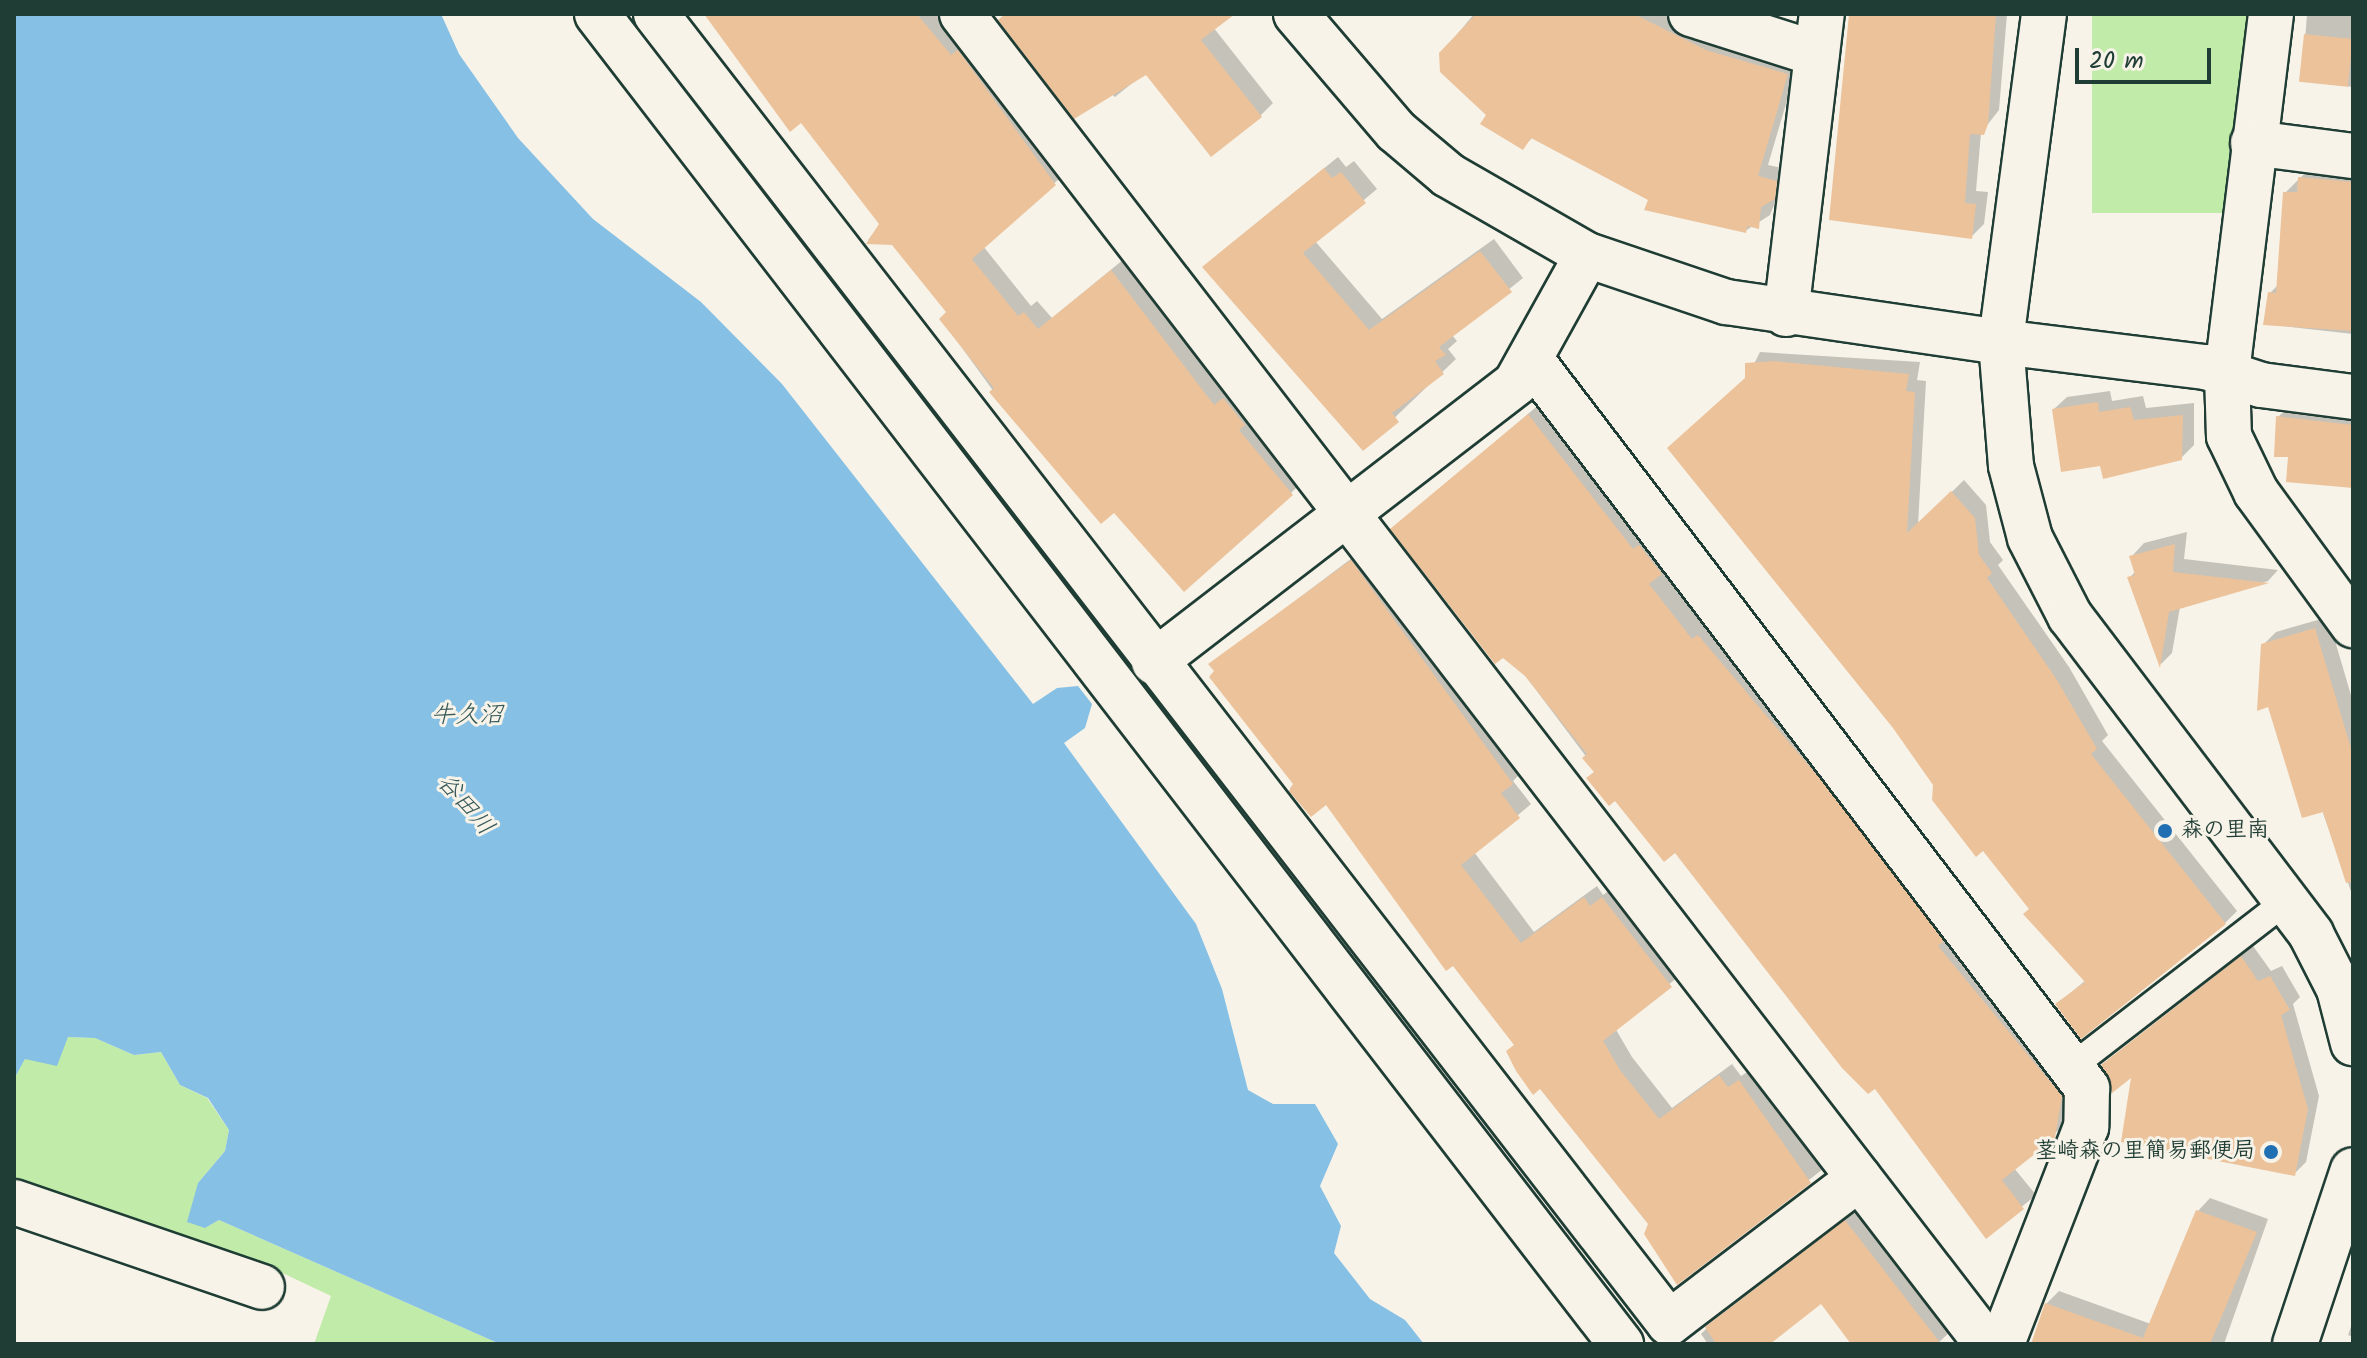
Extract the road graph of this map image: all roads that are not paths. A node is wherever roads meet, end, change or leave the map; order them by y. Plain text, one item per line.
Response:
1 (597, 14) edge
2 (962, 14) edge
3 (1296, 14) edge
4 (1691, 14) edge
5 (2044, 14) edge
6 (2271, 14) edge
7 (665, 17) edge
8 (1819, 34) edge
9 (2253, 143) junction
10 (2353, 156) edge
11 (1587, 255) junction
12 (1786, 314) junction
13 (2001, 342) junction
14 (1532, 361) junction
15 (2227, 374) junction
16 (2353, 397) edge
17 (1346, 515) junction
18 (2353, 625) edge
19 (1154, 662) junction
20 (2289, 899) junction
21 (2346, 986) edge
22 (2353, 1043) edge
23 (2074, 1065) junction
24 (2353, 1170) edge
25 (1859, 1178) junction
26 (14, 1202) edge
27 (262, 1287) dead end
28 (1621, 1344) edge
29 (1987, 1344) edge
30 (2002, 1344) edge
31 (2295, 1344) edge

1 - 28 street
2 - 17 street
3 - 11 street
4 - 8 street
5 - 13 street
6 - 9 street
7 - 19 street
8 - 12 street
9 - 10 street
9 - 15 street
11 - 12 street
11 - 14 street
12 - 13 street
13 - 15 street
13 - 20 street
14 - 17 street
14 - 23 street
15 - 16 street
15 - 18 street
17 - 19 street
17 - 25 street
19 - 25 street
20 - 21 street
20 - 23 lane
21 - 22 street
23 - 30 street
24 - 31 street
25 - 29 street
26 - 27 street

